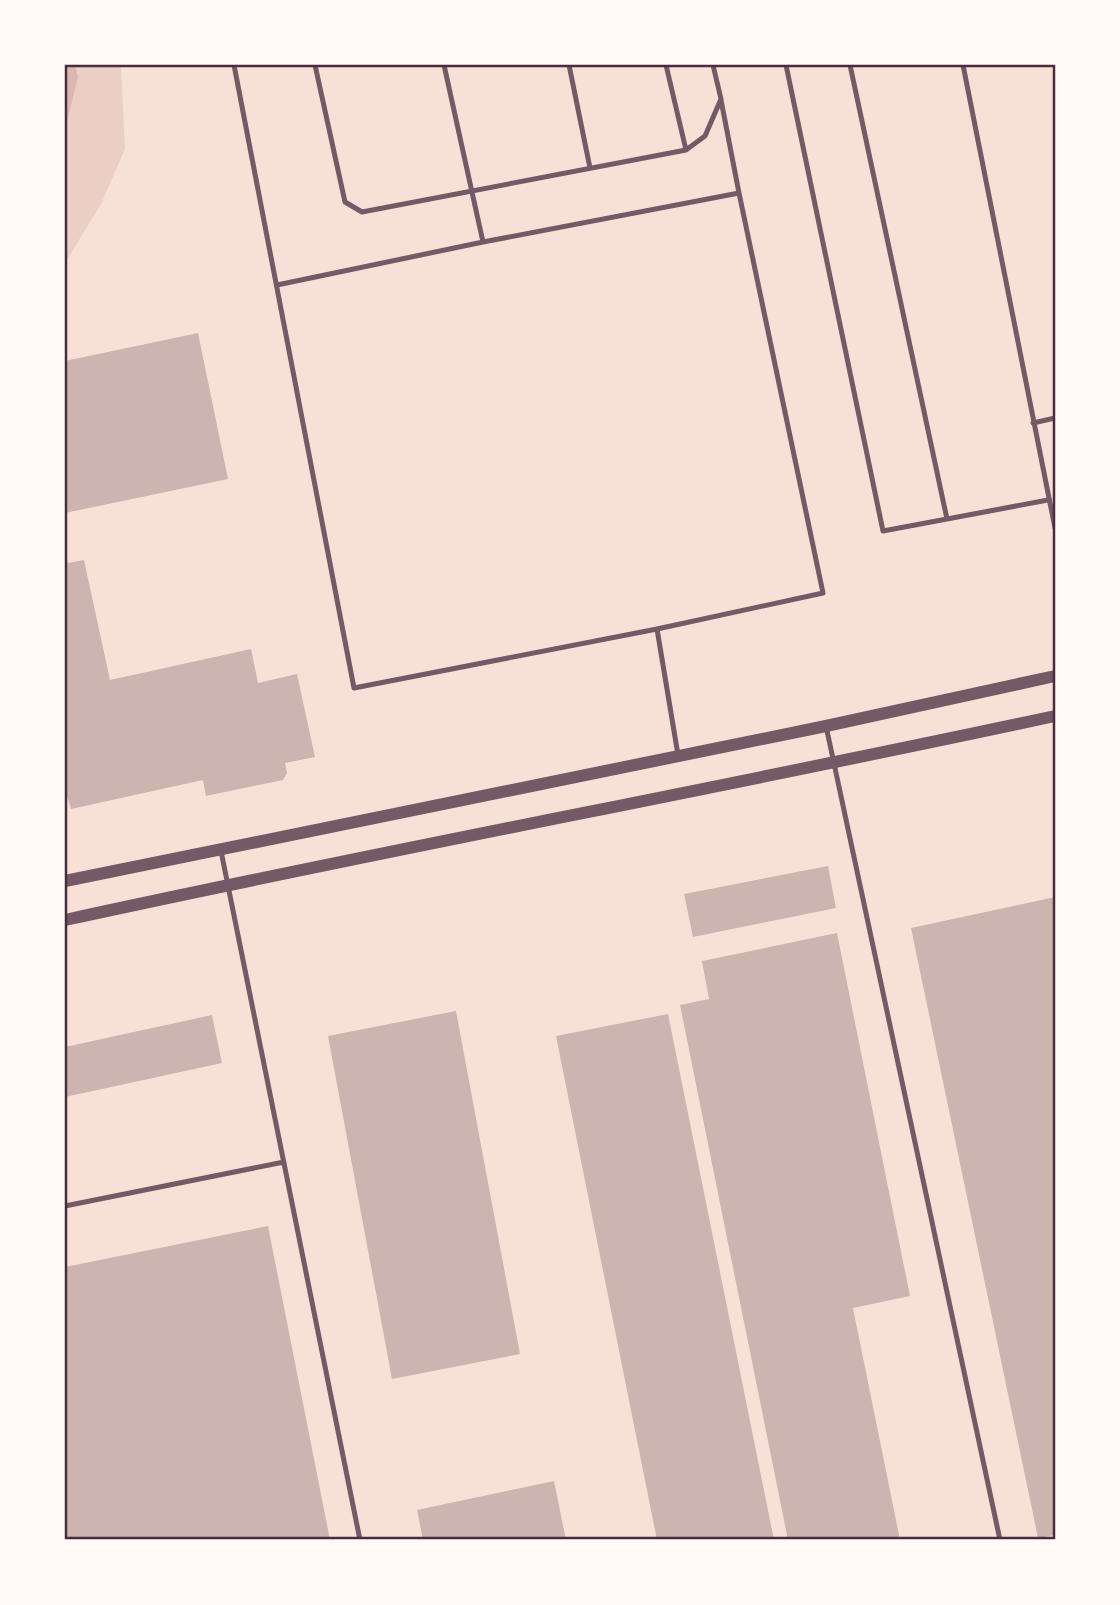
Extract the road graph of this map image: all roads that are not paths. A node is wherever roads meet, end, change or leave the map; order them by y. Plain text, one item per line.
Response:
1 (234, 65) edge
2 (315, 65) edge
3 (444, 65) edge
4 (569, 65) edge
5 (666, 65) edge
6 (713, 65) edge
7 (786, 65) edge
8 (850, 65) edge
9 (963, 65) edge
10 (721, 99) junction
11 (686, 150) junction
12 (590, 168) junction
13 (471, 191) junction
14 (739, 193) junction
15 (483, 242) junction
16 (277, 285) junction
17 (1055, 418) edge
18 (1033, 424) junction
19 (1048, 500) junction
20 (947, 519) junction
21 (1055, 528) edge
22 (657, 629) junction
23 (1055, 676) edge
24 (1055, 716) edge
25 (826, 726) junction
26 (678, 755) junction
27 (834, 764) junction
28 (220, 848) junction
29 (65, 881) edge
30 (228, 884) junction
31 (65, 920) edge
32 (285, 1162) junction
33 (65, 1206) edge
34 (360, 1540) edge
35 (1000, 1540) edge

1 - 16 lane
2 - 13 lane
3 - 13 lane
4 - 12 lane
5 - 11 lane
6 - 10 lane
7 - 20 lane
8 - 20 lane
9 - 18 lane
10 - 11 lane
10 - 14 lane
11 - 12 lane
12 - 13 lane
13 - 15 lane
14 - 15 lane
14 - 22 lane
15 - 16 lane
16 - 22 lane
17 - 18 lane
18 - 19 lane
19 - 20 lane
19 - 21 lane
22 - 26 lane
23 - 25 street
24 - 27 street
25 - 26 street
25 - 27 lane
26 - 28 street
27 - 30 street
27 - 35 lane
28 - 29 street
28 - 30 lane
30 - 31 street
30 - 32 lane
32 - 33 lane
32 - 34 lane

